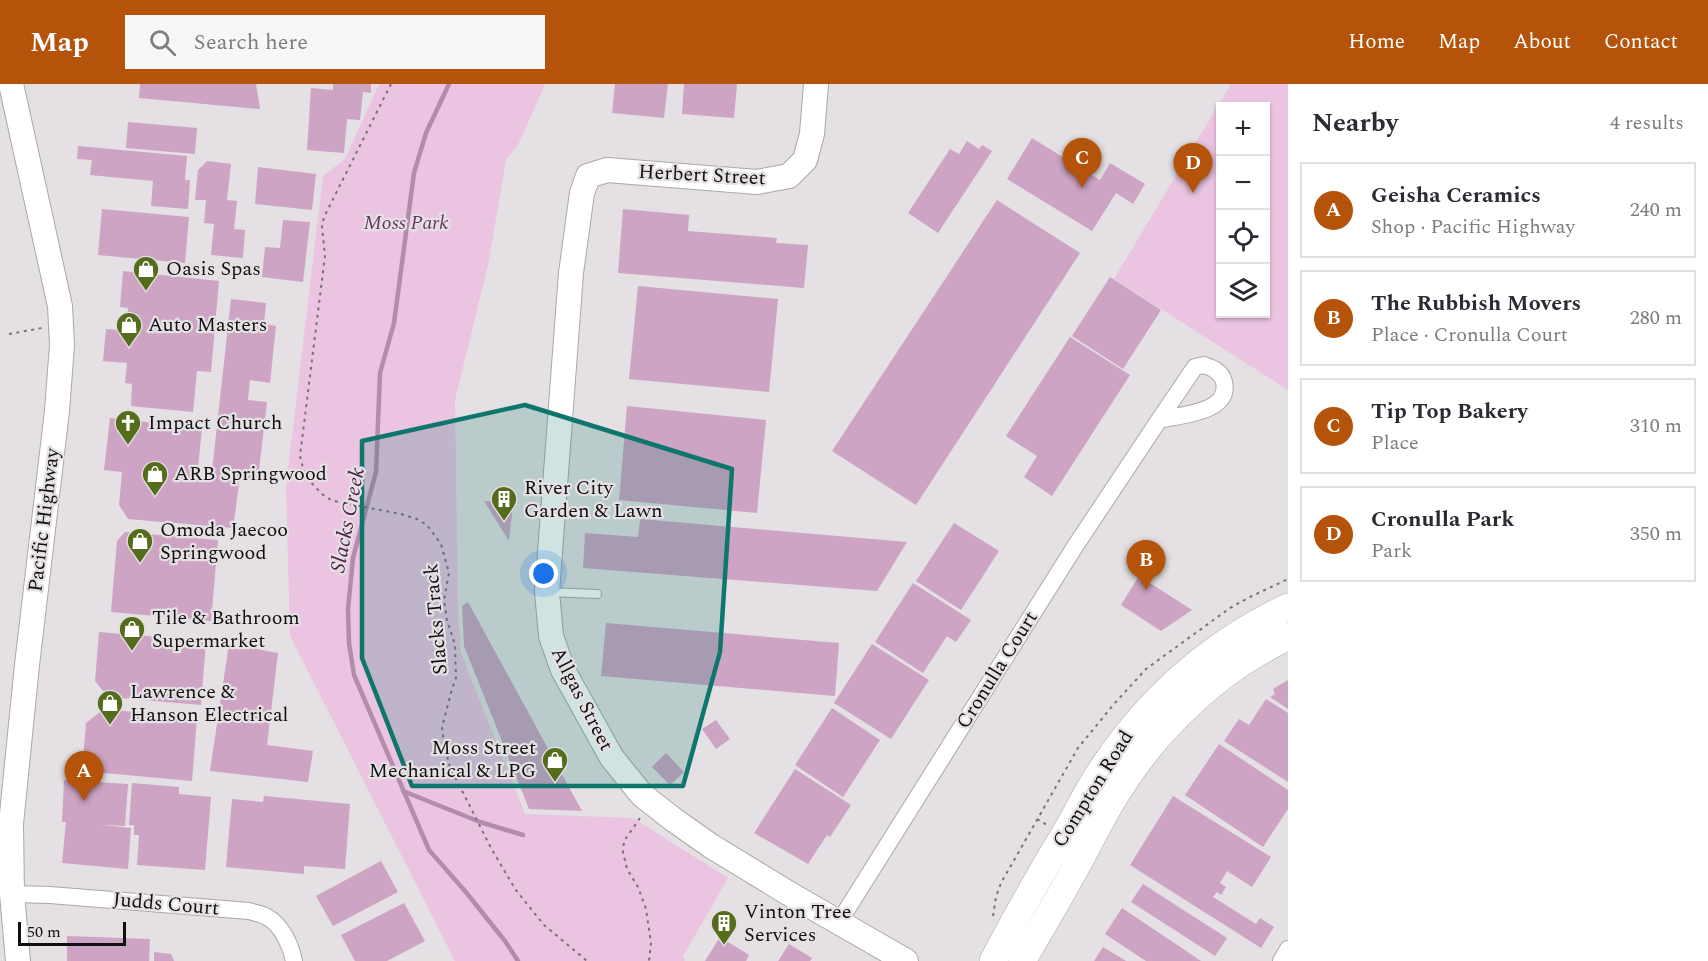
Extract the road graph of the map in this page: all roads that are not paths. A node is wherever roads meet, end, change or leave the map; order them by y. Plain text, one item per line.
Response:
1 (11, 84) edge
2 (816, 84) edge
3 (588, 176) joint
4 (1159, 420) dead end
5 (547, 592) junction
6 (597, 594) dead end
7 (1288, 607) edge
8 (1288, 636) edge
9 (12, 894) junction
10 (839, 922) junction
11 (1288, 950) edge
12 (18, 961) edge
13 (294, 961) edge
14 (906, 961) edge
15 (993, 961) edge
16 (1022, 961) edge
17 (1281, 961) edge

1 - 9 street, Pacific Highway
2 - 3 street, Herbert Street
3 - 5 street, Allgas Street
4 - 10 street, Cronulla Court
5 - 6 lane
5 - 10 street, Allgas Street
7 - 15 main road, Compton Road
8 - 16 main road, Compton Road
9 - 12 street, Pacific Highway
9 - 13 street, Judds Court
10 - 14 street, Allgas Street
11 - 17 street

